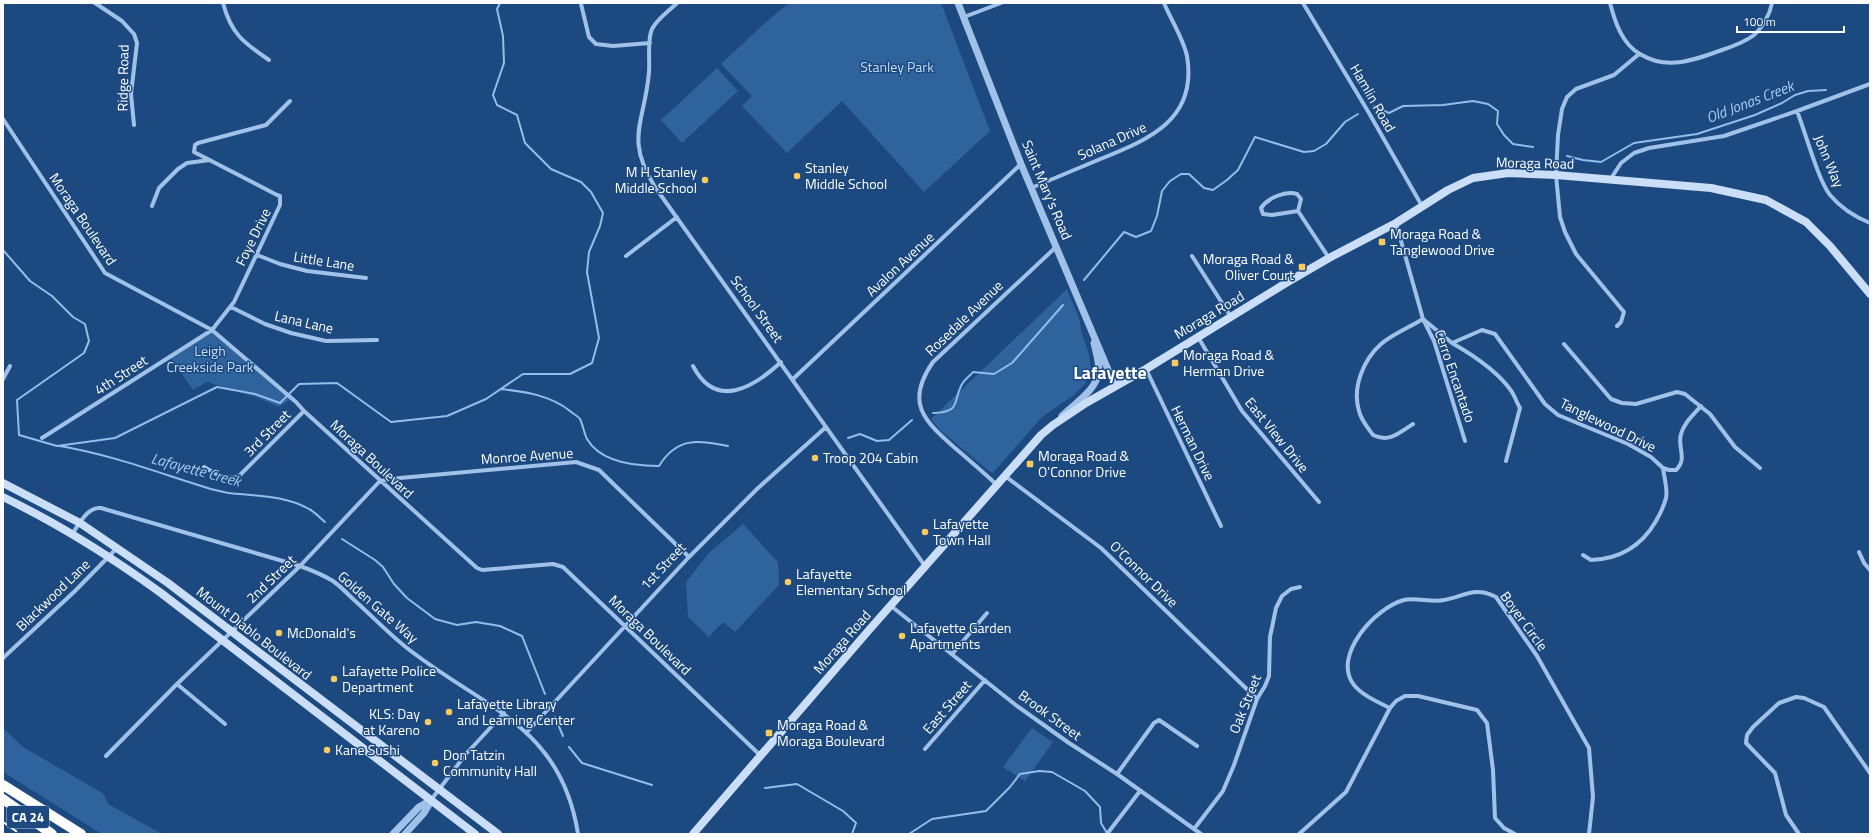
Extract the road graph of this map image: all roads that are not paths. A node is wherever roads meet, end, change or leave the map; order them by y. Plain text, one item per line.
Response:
1 (94, 3) edge
2 (223, 3) edge
3 (677, 3) edge
4 (958, 3) edge
5 (1001, 3) edge
6 (1164, 3) edge
7 (1303, 3) edge
8 (1610, 3) edge
9 (1772, 3) edge
10 (581, 4) dead end
11 (964, 17) junction
12 (650, 43) junction
13 (1639, 54) junction
14 (269, 60) dead end
15 (1870, 84) edge
16 (290, 101) dead end
17 (1798, 111) junction
18 (3, 119) edge
19 (134, 124) dead end
20 (211, 160) junction
21 (1021, 164) junction
22 (1556, 175) junction
23 (1610, 180) junction
24 (1031, 188) junction
25 (152, 206) dead end
26 (1422, 206) junction
27 (1298, 210) junction
28 (677, 217) junction
29 (1396, 223) junction
30 (1870, 223) edge
31 (1056, 247) junction
32 (256, 255) junction
33 (626, 256) dead end
34 (1192, 256) dead end
35 (1329, 258) junction
36 (366, 278) dead end
37 (1870, 294) edge
38 (230, 307) junction
39 (1231, 317) junction
40 (1423, 319) junction
41 (1617, 326) dead end
42 (1091, 327) junction
43 (212, 330) junction
44 (1198, 337) junction
45 (377, 340) dead end
46 (1452, 343) junction
47 (1564, 344) dead end
48 (781, 362) junction
49 (10, 366) dead end
50 (693, 366) dead end
51 (1146, 369) junction
52 (3, 379) edge
53 (793, 379) junction
54 (1115, 386) junction
55 (1701, 406) junction
56 (304, 411) junction
57 (1413, 424) dead end
58 (1053, 425) junction
59 (826, 427) junction
60 (42, 438) dead end
61 (1465, 441) dead end
62 (1506, 461) dead end
63 (204, 467) dead end
64 (1664, 468) junction
65 (1760, 468) dead end
66 (1005, 476) junction
67 (379, 482) junction
68 (3, 483) edge
69 (997, 485) junction
70 (3, 497) edge
71 (1319, 502) dead end
72 (80, 523) junction
73 (1221, 526) dead end
74 (72, 534) junction
75 (118, 548) junction
76 (1859, 552) dead end
77 (1583, 555) dead end
78 (109, 556) junction
79 (689, 557) junction
80 (300, 566) junction
81 (925, 567) junction
82 (1870, 570) edge
83 (1300, 587) dead end
84 (891, 606) junction
85 (987, 613) dead end
86 (625, 626) junction
87 (231, 633) junction
88 (223, 640) junction
89 (952, 654) junction
90 (3, 658) edge
91 (985, 680) junction
92 (177, 684) junction
93 (1257, 699) junction
94 (1390, 708) junction
95 (504, 713) junction
96 (225, 724) dead end
97 (527, 732) junction
98 (1197, 746) dead end
99 (925, 749) dead end
100 (106, 756) dead end
101 (761, 756) junction
102 (1117, 774) junction
103 (1870, 774) edge
104 (3, 785) edge
105 (440, 789) junction
106 (1140, 791) junction
107 (3, 799) edge
108 (431, 800) junction
109 (1194, 829) junction
110 (52, 834) edge
111 (81, 834) edge
112 (392, 834) edge
113 (405, 834) edge
114 (475, 834) edge
115 (498, 834) edge
116 (578, 834) edge
117 (693, 834) edge
118 (1107, 834) edge
119 (1201, 834) edge
120 (1299, 834) edge
121 (1514, 834) edge
122 (1589, 834) edge
123 (1799, 834) edge

1 - 19 street, Ridge Road
2 - 14 street
3 - 12 street, School Street
4 - 11 street, Saint Mary's Road
5 - 11 street
6 - 24 street, Solana Drive
7 - 26 street, Hamlin Road
8 - 13 street
9 - 13 street
10 - 12 street
11 - 21 street, Saint Mary's Road
12 - 28 street, School Street
13 - 22 street
15 - 17 street
16 - 20 street, Foye Drive
17 - 23 street
17 - 30 street, John Way
18 - 43 street, Moraga Boulevard
20 - 25 street
20 - 32 street, Foye Drive
21 - 24 street, Saint Mary's Road
21 - 53 street, Avalon Avenue
22 - 23 main road, Moraga Road
22 - 26 main road, Moraga Road
22 - 41 street
23 - 37 main road, Moraga Road
24 - 31 street, Saint Mary's Road
26 - 29 main road, Moraga Road
27 - 27 street
27 - 35 street
28 - 33 street
28 - 48 street, School Street
29 - 35 main road, Moraga Road
29 - 40 street
31 - 42 street, Saint Mary's Road
31 - 69 street, Rosedale Avenue
32 - 36 street, Little Lane
32 - 38 street, Foye Drive
34 - 39 street
35 - 39 main road, Moraga Road
38 - 43 street, Foye Drive
38 - 45 street, Lana Lane
39 - 44 main road, Moraga Road
40 - 46 street
40 - 57 street
40 - 61 street, Cerro Encantado
42 - 54 street, Saint Mary's Road
42 - 58 street
43 - 56 street, Moraga Boulevard
43 - 60 street, 4th Street
44 - 51 main road, Moraga Road
44 - 71 street, East View Drive
46 - 62 street
46 - 64 street, Tanglewood Drive
47 - 55 street
48 - 50 street
48 - 53 street, School Street
49 - 52 street
51 - 54 main road, Moraga Road
51 - 73 street, Herman Drive
53 - 59 street, School Street
54 - 58 main road, Moraga Road
55 - 64 street
55 - 65 street
56 - 63 street, 3rd Street
56 - 67 street, Moraga Boulevard
58 - 66 main road, Moraga Road
59 - 79 street, 1st Street
59 - 81 street, School Street
64 - 77 street, Tanglewood Drive
66 - 69 main road, Moraga Road
66 - 93 street, O'Connor Drive
67 - 79 street, Monroe Avenue
67 - 80 street, 2nd Street
67 - 86 street, Moraga Boulevard
68 - 72 main road, Mount Diablo Boulevard
69 - 81 main road, Moraga Road
70 - 74 main road, Mount Diablo Boulevard
72 - 74 street, Golden Gate Way
72 - 75 main road, Mount Diablo Boulevard
72 - 80 street, Golden Gate Way
74 - 78 main road, Mount Diablo Boulevard
75 - 78 street, Blackwood Lane
75 - 87 main road, Mount Diablo Boulevard
76 - 82 street
78 - 88 main road, Mount Diablo Boulevard
78 - 90 street, Blackwood Lane
79 - 86 street, 1st Street
80 - 87 street, 2nd Street
80 - 95 street, Golden Gate Way
81 - 84 main road, Moraga Road
83 - 93 street, Oak Street
84 - 89 street, Brook Street
84 - 101 main road, Moraga Road
85 - 89 street
86 - 97 street, 1st Street
86 - 101 street, Moraga Boulevard
87 - 88 street, 2nd Street
87 - 105 main road, Mount Diablo Boulevard
88 - 92 street, 2nd Street
88 - 108 main road, Mount Diablo Boulevard
89 - 91 street, Brook Street
91 - 99 street, East Street
91 - 102 street, Brook Street
92 - 96 street
92 - 100 street, 2nd Street
93 - 109 street, Oak Street
94 - 120 street
94 - 121 street
94 - 122 street, Boyer Circle
95 - 97 street, Golden Gate Way
95 - 105 street
97 - 116 street, Golden Gate Way
98 - 102 street
101 - 117 main road, Moraga Road
102 - 106 street, Brook Street
103 - 123 street
104 - 111 highway
105 - 108 street
105 - 115 main road, Mount Diablo Boulevard
106 - 109 street, Brook Street
106 - 118 street
107 - 110 highway, CA 24
108 - 112 street
108 - 113 street
108 - 114 main road, Mount Diablo Boulevard
109 - 119 street, Brook Street

